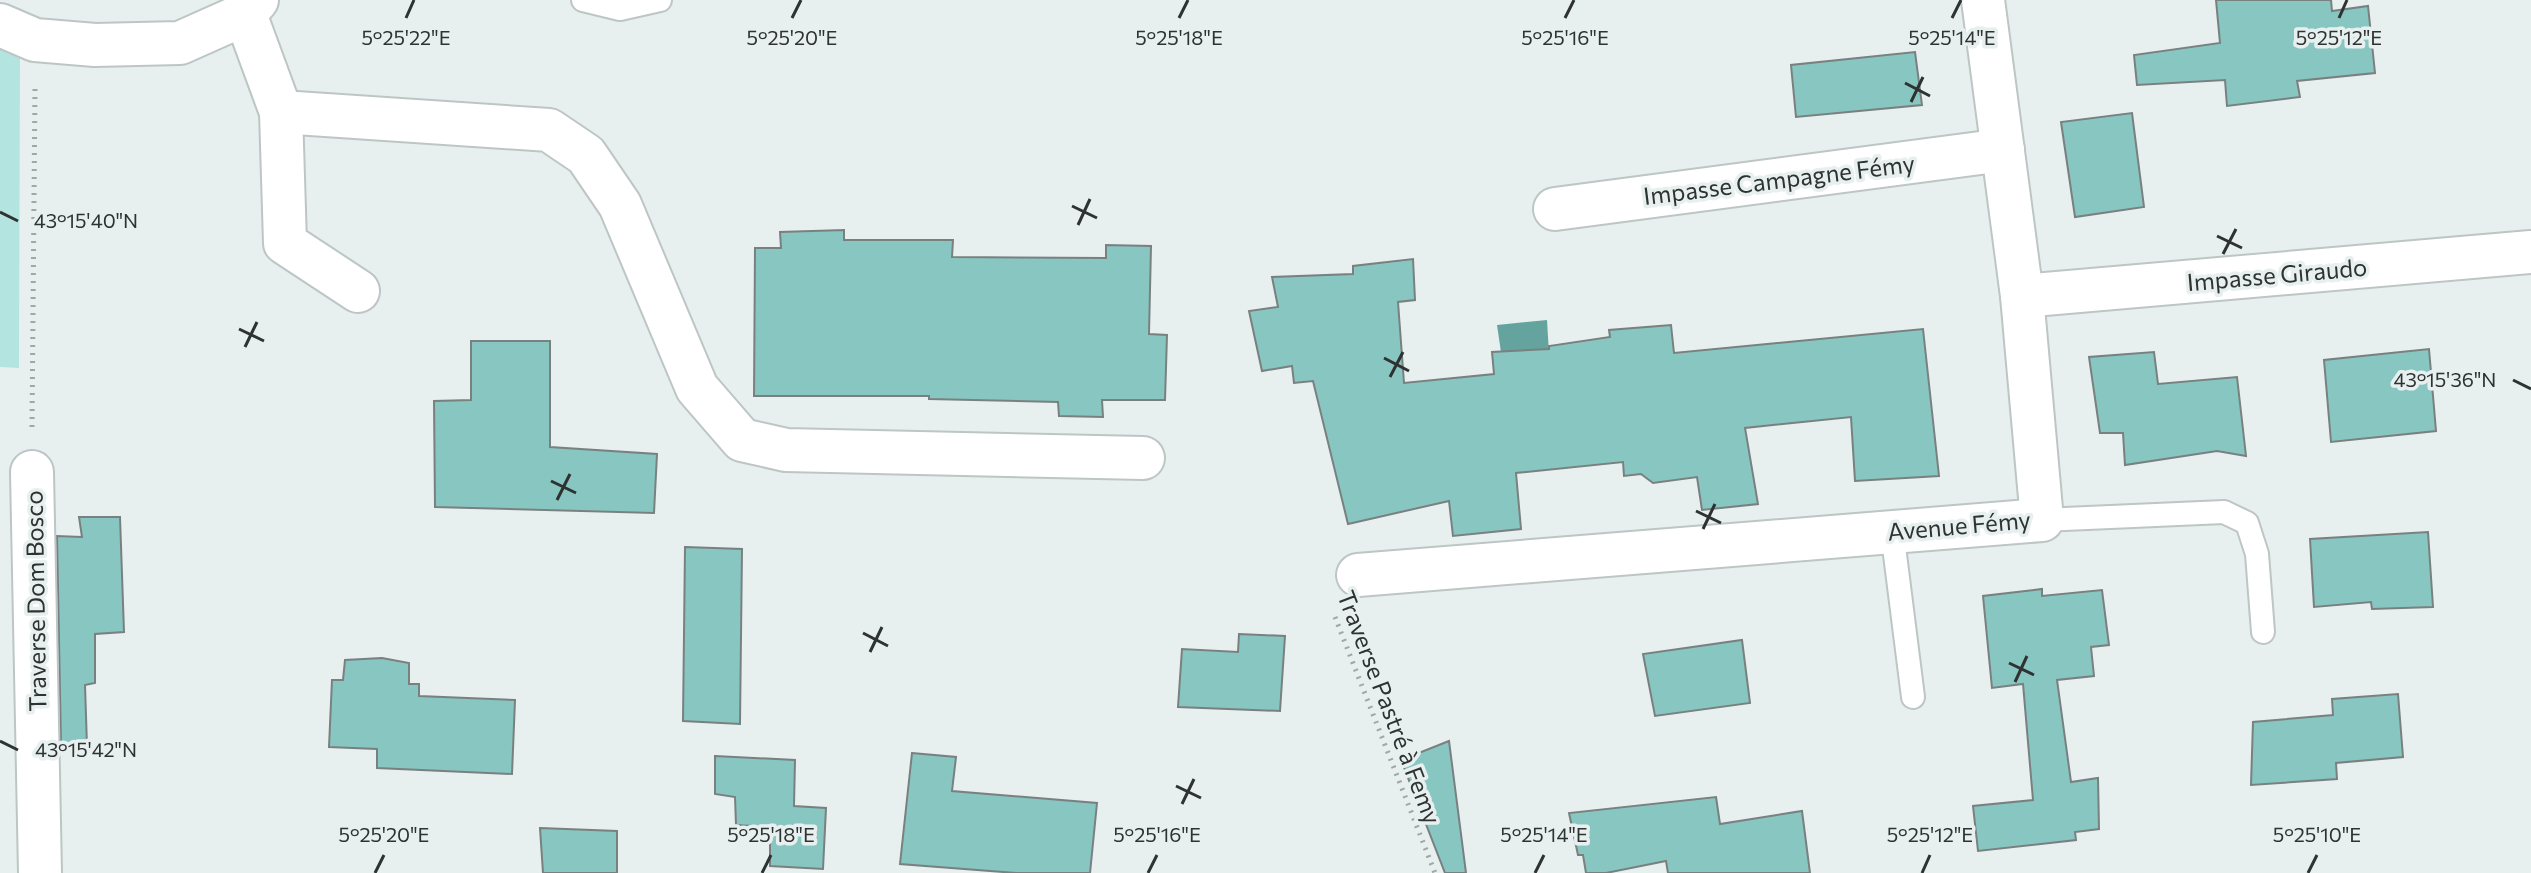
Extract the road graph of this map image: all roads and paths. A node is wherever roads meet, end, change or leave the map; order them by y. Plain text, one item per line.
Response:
1 (583, 0) edge
2 (660, 0) edge
3 (1983, 0) edge
4 (251, 7) edge
5 (18, 32) edge
6 (281, 112) junction
7 (2003, 150) junction
8 (1555, 209) dead end
9 (2531, 252) edge
10 (358, 291) dead end
11 (2022, 296) junction
12 (1143, 458) dead end
13 (32, 472) joint
14 (2042, 520) junction
15 (1892, 531) junction
16 (1358, 575) joint
17 (2263, 632) dead end
18 (1913, 697) dead end
19 (40, 873) edge
20 (1435, 873) edge

1 - 2 lane
3 - 7 street, Avenue Fémy
4 - 5 street
4 - 6 street
5 - 13 path
6 - 10 street
6 - 12 street
7 - 8 street, Impasse Campagne Fémy
7 - 11 street, Avenue Fémy
9 - 11 street, Impasse Giraudo
11 - 14 street, Avenue Fémy
13 - 19 street, Traverse Dom Bosco
14 - 15 street, Avenue Fémy
14 - 17 lane
15 - 16 street, Avenue Fémy
15 - 18 lane
16 - 20 path, Traverse Pastré à Femy

